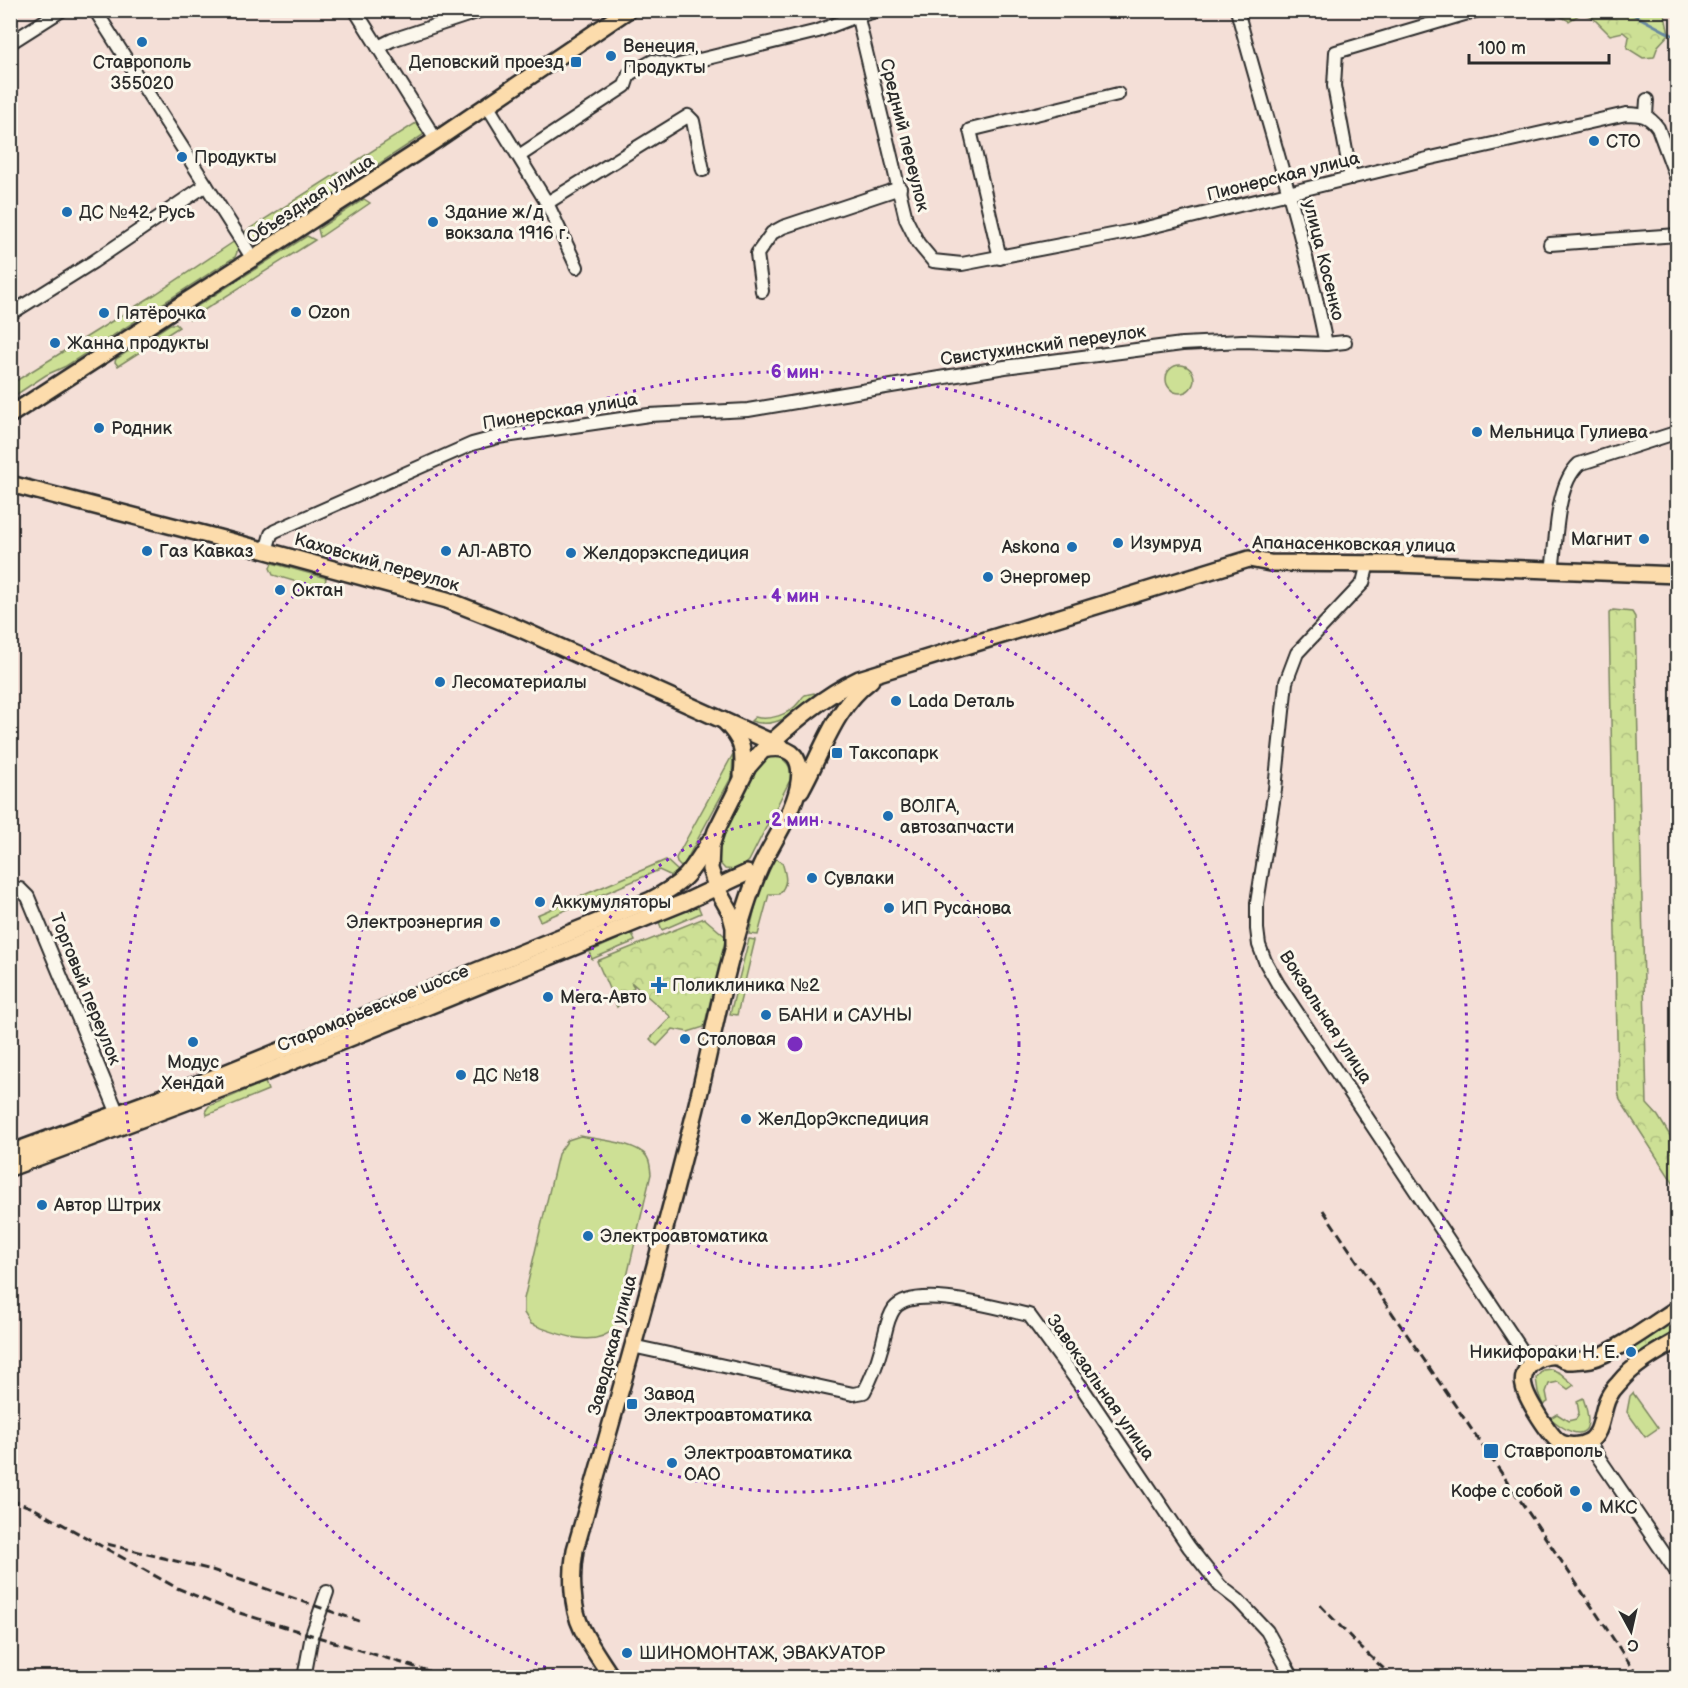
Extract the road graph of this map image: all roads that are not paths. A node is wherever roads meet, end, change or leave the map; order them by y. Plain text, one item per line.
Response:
1 (62, 10) edge
2 (94, 10) edge
3 (355, 10) edge
4 (483, 10) edge
5 (628, 10) edge
6 (880, 10) edge
7 (1237, 10) edge
8 (1478, 10) edge
9 (857, 13) edge
10 (11, 41) edge
11 (378, 47) junction
12 (1119, 94) dead end
13 (1647, 100) dead end
14 (487, 105) junction
15 (1643, 115) junction
16 (436, 140) junction
17 (519, 156) junction
18 (703, 170) dead end
19 (1351, 178) junction
20 (1677, 182) edge
21 (206, 185) junction
22 (900, 188) junction
23 (1290, 192) junction
24 (547, 203) junction
25 (1677, 235) edge
26 (1550, 244) dead end
27 (1000, 258) junction
28 (253, 259) junction
29 (933, 261) joint
30 (576, 267) dead end
31 (762, 291) dead end
32 (10, 314) edge
33 (1345, 342) dead end
34 (1326, 344) junction
35 (748, 410) joint
36 (10, 415) edge
37 (1677, 432) edge
38 (10, 484) edge
39 (266, 551) junction
40 (1368, 563) junction
41 (1552, 571) junction
42 (1677, 575) edge
43 (884, 672) junction
44 (720, 717) junction
45 (797, 720) junction
46 (744, 728) junction
47 (768, 746) junction
48 (742, 779) junction
49 (795, 799) junction
50 (716, 831) junction
51 (771, 847) junction
52 (710, 853) junction
53 (747, 873) junction
54 (10, 889) edge
55 (717, 889) junction
56 (697, 897) junction
57 (730, 912) junction
58 (734, 946) junction
59 (118, 1114) junction
60 (10, 1153) edge
61 (10, 1168) edge
62 (1677, 1308) edge
63 (1677, 1340) edge
64 (632, 1346) junction
65 (1531, 1364) junction
66 (1588, 1442) junction
67 (1677, 1574) edge
68 (327, 1592) dead end
69 (304, 1677) edge
70 (612, 1677) edge
71 (1293, 1677) edge

1 - 10 street
2 - 21 street
3 - 11 street
4 - 11 street
5 - 14 main road, Объездная улица
6 - 9 street
7 - 23 street, улица Косенко
8 - 19 street
9 - 17 street
9 - 22 street, Средний переулок
11 - 16 street
12 - 27 street
13 - 15 street
14 - 16 main road, Объездная улица
14 - 17 street
15 - 19 street, Пионерская улица
15 - 20 street
16 - 28 main road, Объездная улица
17 - 24 street
18 - 24 street
19 - 23 street, Пионерская улица
21 - 28 street
21 - 32 street
22 - 29 street, Средний переулок
22 - 31 street
23 - 27 street, Пионерская улица
23 - 34 street, улица Косенко
24 - 30 street
25 - 26 street
27 - 29 street, Пионерская улица
28 - 36 main road, Объездная улица
33 - 34 street, Свистухинский переулок
34 - 35 street, Свистухинский переулок
35 - 39 street, Пионерская улица
37 - 41 street
38 - 39 main road, Каховский переулок
39 - 44 main road, Каховский переулок
40 - 41 main road, Апанасенковская улица
40 - 43 main road, Апанасенковская улица
40 - 65 street, Вокзальная улица
41 - 42 main road, Апанасенковская улица
43 - 45 main road
43 - 49 main road
44 - 46 main road, Каховский переулок
44 - 48 main road
45 - 46 main road
45 - 47 main road
46 - 47 main road, Каховский переулок
47 - 48 main road
47 - 49 main road, Каховский переулок
48 - 50 main road
49 - 51 main road
50 - 52 main road
50 - 59 main road, Старомарьевское шоссе
51 - 53 main road, Старомарьевское шоссе
51 - 58 main road
52 - 53 main road
52 - 55 main road
53 - 55 main road, Старомарьевское шоссе
54 - 59 street, Торговый переулок
55 - 56 main road, Старомарьевское шоссе
55 - 57 main road
56 - 57 main road
56 - 61 main road, Старомарьевское шоссе
57 - 58 main road
58 - 64 main road, Заводская улица
59 - 60 main road, Старомарьевское шоссе
62 - 65 main road
63 - 66 main road
64 - 70 main road, Заводская улица
64 - 71 street, Завокзальная улица
65 - 66 main road
66 - 67 street
68 - 69 street

